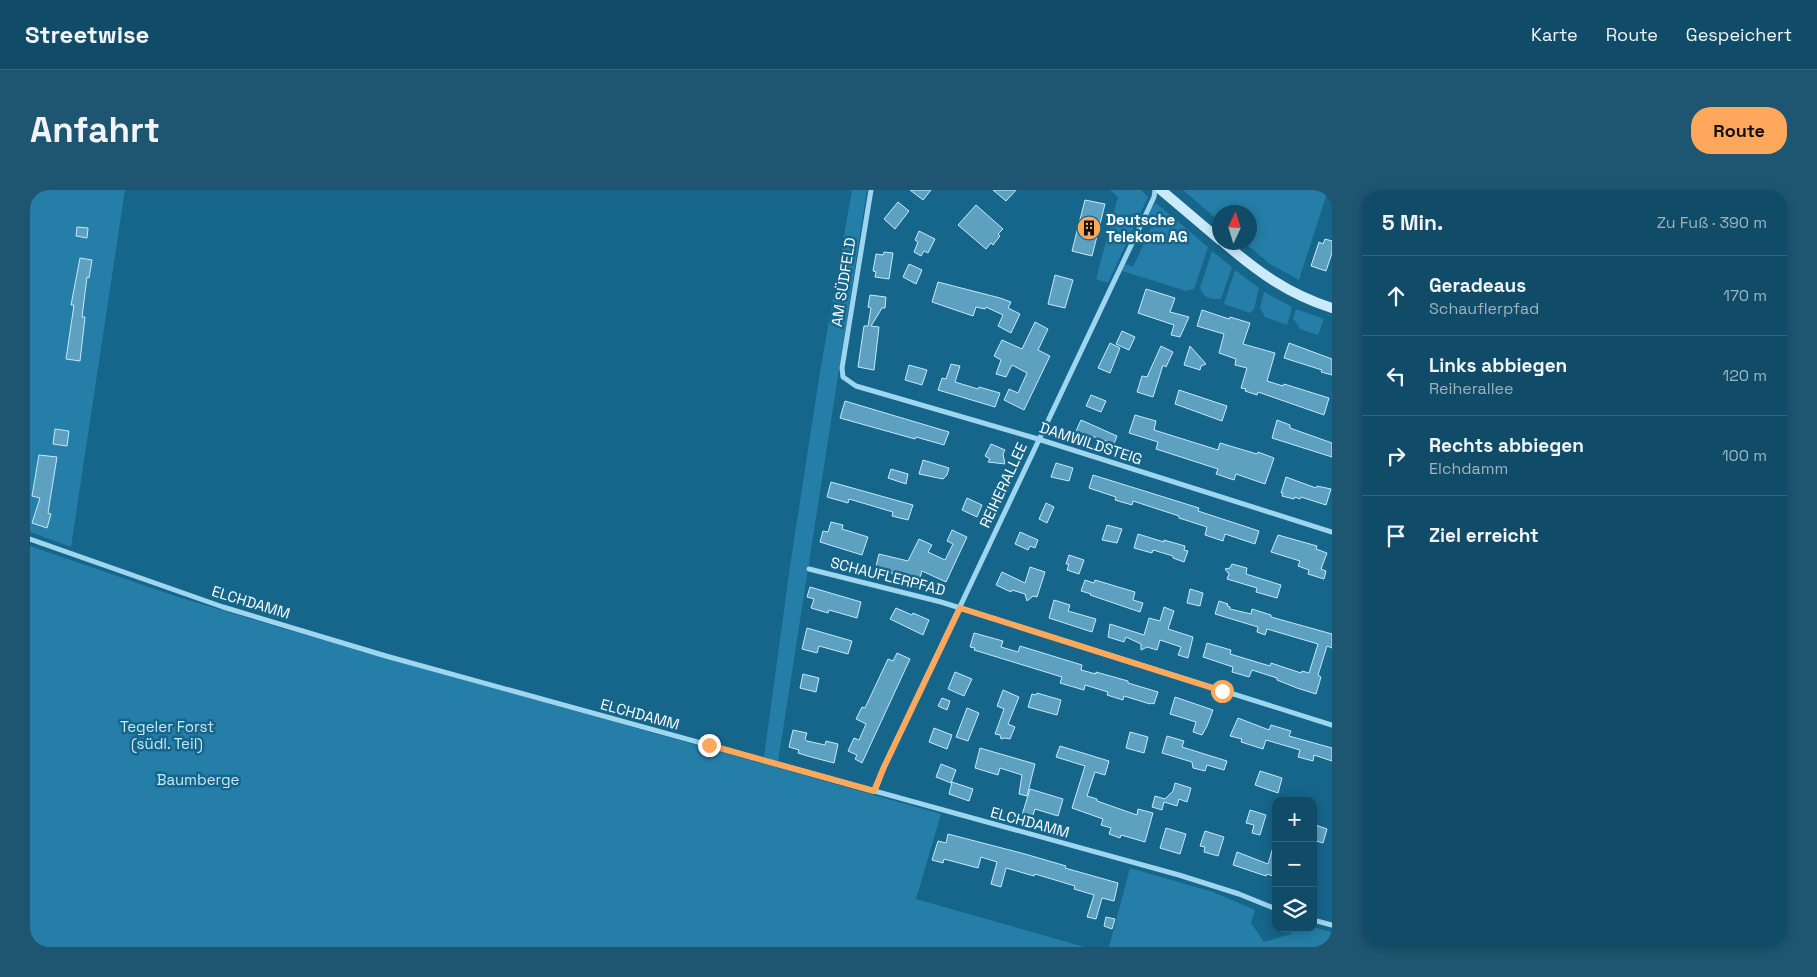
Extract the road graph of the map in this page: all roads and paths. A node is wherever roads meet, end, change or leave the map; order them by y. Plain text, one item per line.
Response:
1 (871, 190) edge
2 (1155, 190) edge
3 (1161, 190) edge
4 (1212, 233) edge
5 (1232, 250) edge
6 (1332, 308) edge
7 (843, 377) joint
8 (1038, 439) junction
9 (1332, 532) edge
10 (30, 539) edge
11 (809, 569) dead end
12 (960, 608) junction
13 (1332, 725) edge
14 (874, 791) junction
15 (1272, 907) edge
16 (1317, 921) edge
17 (1332, 925) edge

1 - 7 street, AM SÜDFELD
2 - 8 street, REIHERALLEE
3 - 4 main road
5 - 6 main road
7 - 8 street, DAMWILDSTEIG
8 - 9 street, DAMWILDSTEIG
8 - 12 street, REIHERALLEE
10 - 14 street, ELCHDAMM
11 - 12 street, SCHAUFLERPFAD
12 - 13 street, SCHAUFLERPFAD
12 - 14 street, REIHERALLEE
14 - 15 street, ELCHDAMM
16 - 17 street

